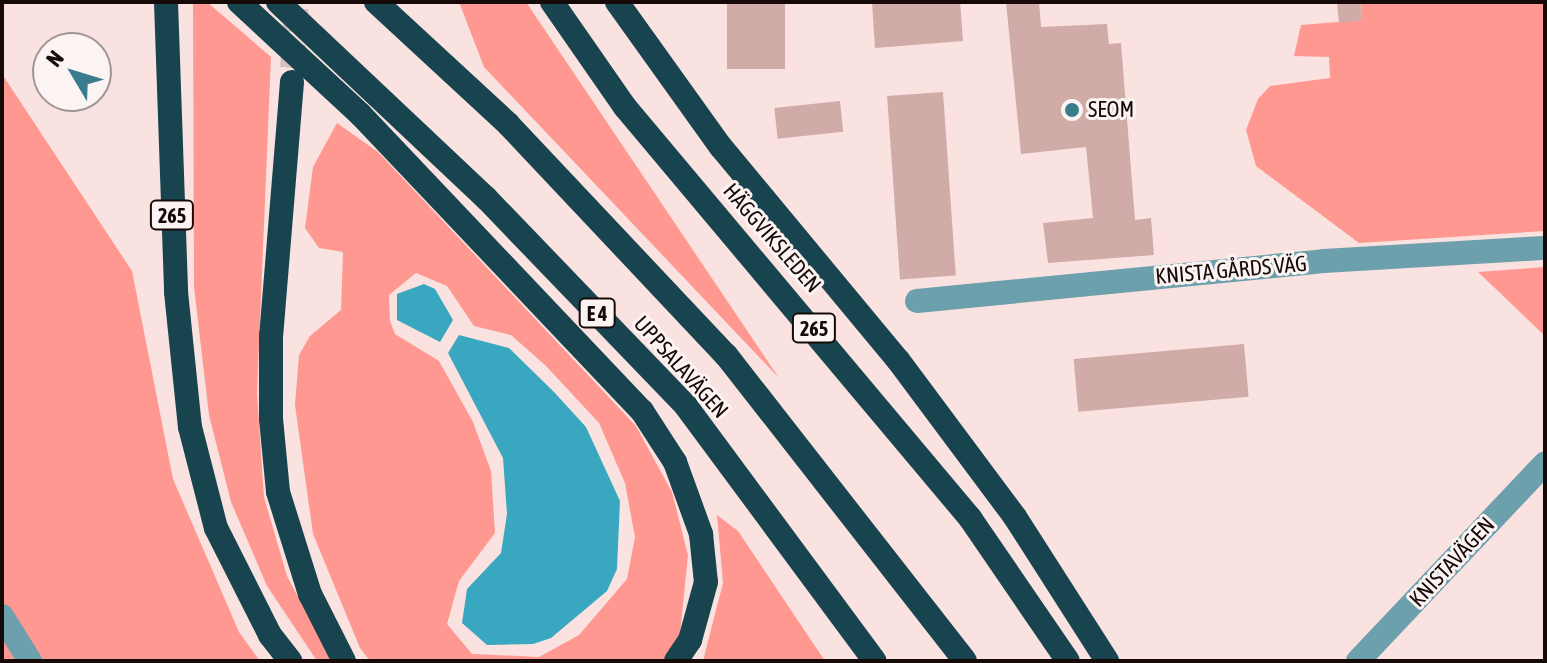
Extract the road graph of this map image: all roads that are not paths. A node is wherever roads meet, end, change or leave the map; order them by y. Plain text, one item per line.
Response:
1 (166, 2) edge
2 (239, 2) edge
3 (278, 2) edge
4 (376, 2) edge
5 (552, 2) edge
6 (617, 2) edge
7 (292, 82) tunnel mouth
8 (1545, 248) edge
9 (917, 301) dead end
10 (1545, 463) edge
11 (2, 616) edge
12 (30, 661) edge
13 (290, 661) edge
14 (344, 661) edge
15 (676, 661) edge
16 (875, 661) edge
17 (965, 661) edge
18 (1068, 661) edge
19 (1107, 661) edge
20 (1358, 661) edge

1 - 13 highway, 265
2 - 15 highway
3 - 16 highway, UPPSALAVÄGEN / E 4
4 - 17 highway, UPPSALAVÄGEN
5 - 18 highway, HÄGGVIKSLEDEN / 265
6 - 19 highway
7 - 14 highway
8 - 9 street, KNISTA GÅRDS VÄG
10 - 20 street, KNISTAVÄGEN
11 - 12 street

